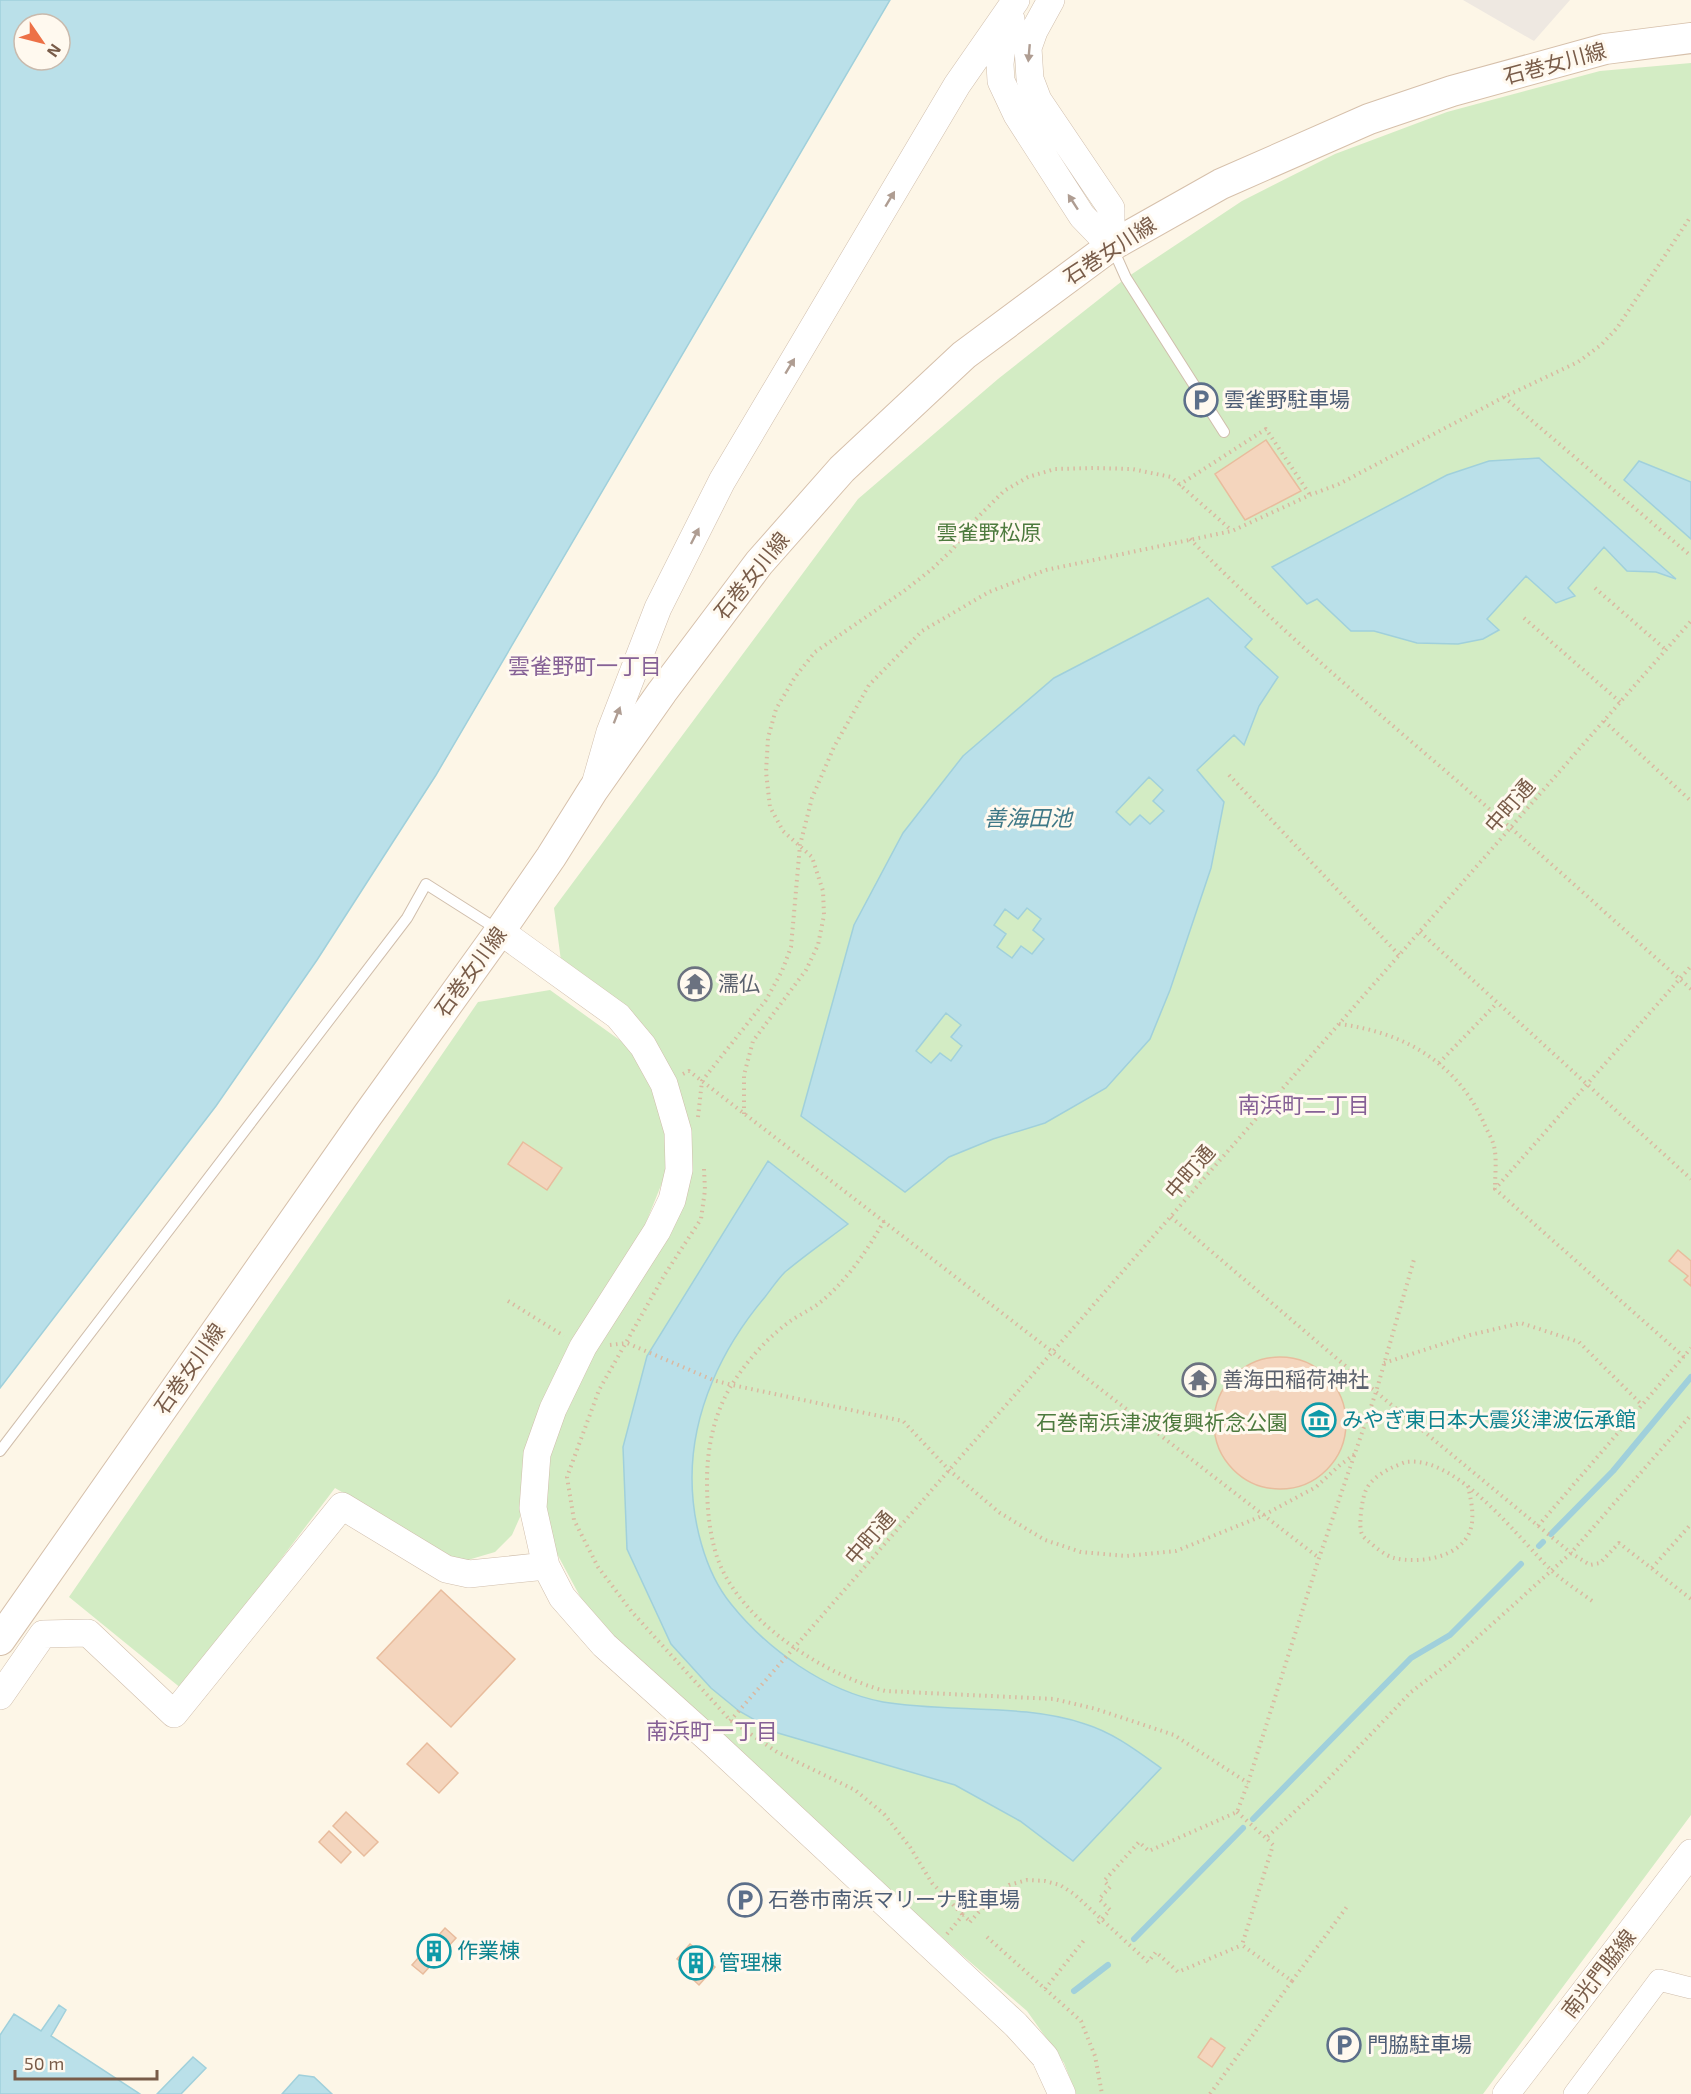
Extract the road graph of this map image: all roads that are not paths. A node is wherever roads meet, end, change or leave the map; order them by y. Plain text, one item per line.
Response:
1 (1018, 0) edge
2 (1051, 0) edge
3 (1691, 38) edge
4 (1111, 246) junction
5 (1224, 432) dead end
6 (593, 790) junction
7 (500, 931) junction
8 (0, 1450) edge
9 (546, 1566) junction
10 (0, 1640) edge
11 (0, 1695) edge
12 (1691, 1853) edge
13 (1691, 1988) edge
14 (1062, 2094) edge
15 (1506, 2094) edge
16 (1574, 2094) edge

4 -> 1 street
6 -> 1 street
2 -> 4 street
3 - 4 main road, 石巻女川線
4 - 5 lane
4 - 6 main road, 石巻女川線
6 - 7 main road, 石巻女川線
7 - 8 lane
7 - 9 street
7 - 10 main road, 石巻女川線
9 - 11 street
9 - 14 street
12 - 15 street, 南光門脇線
13 - 16 street

